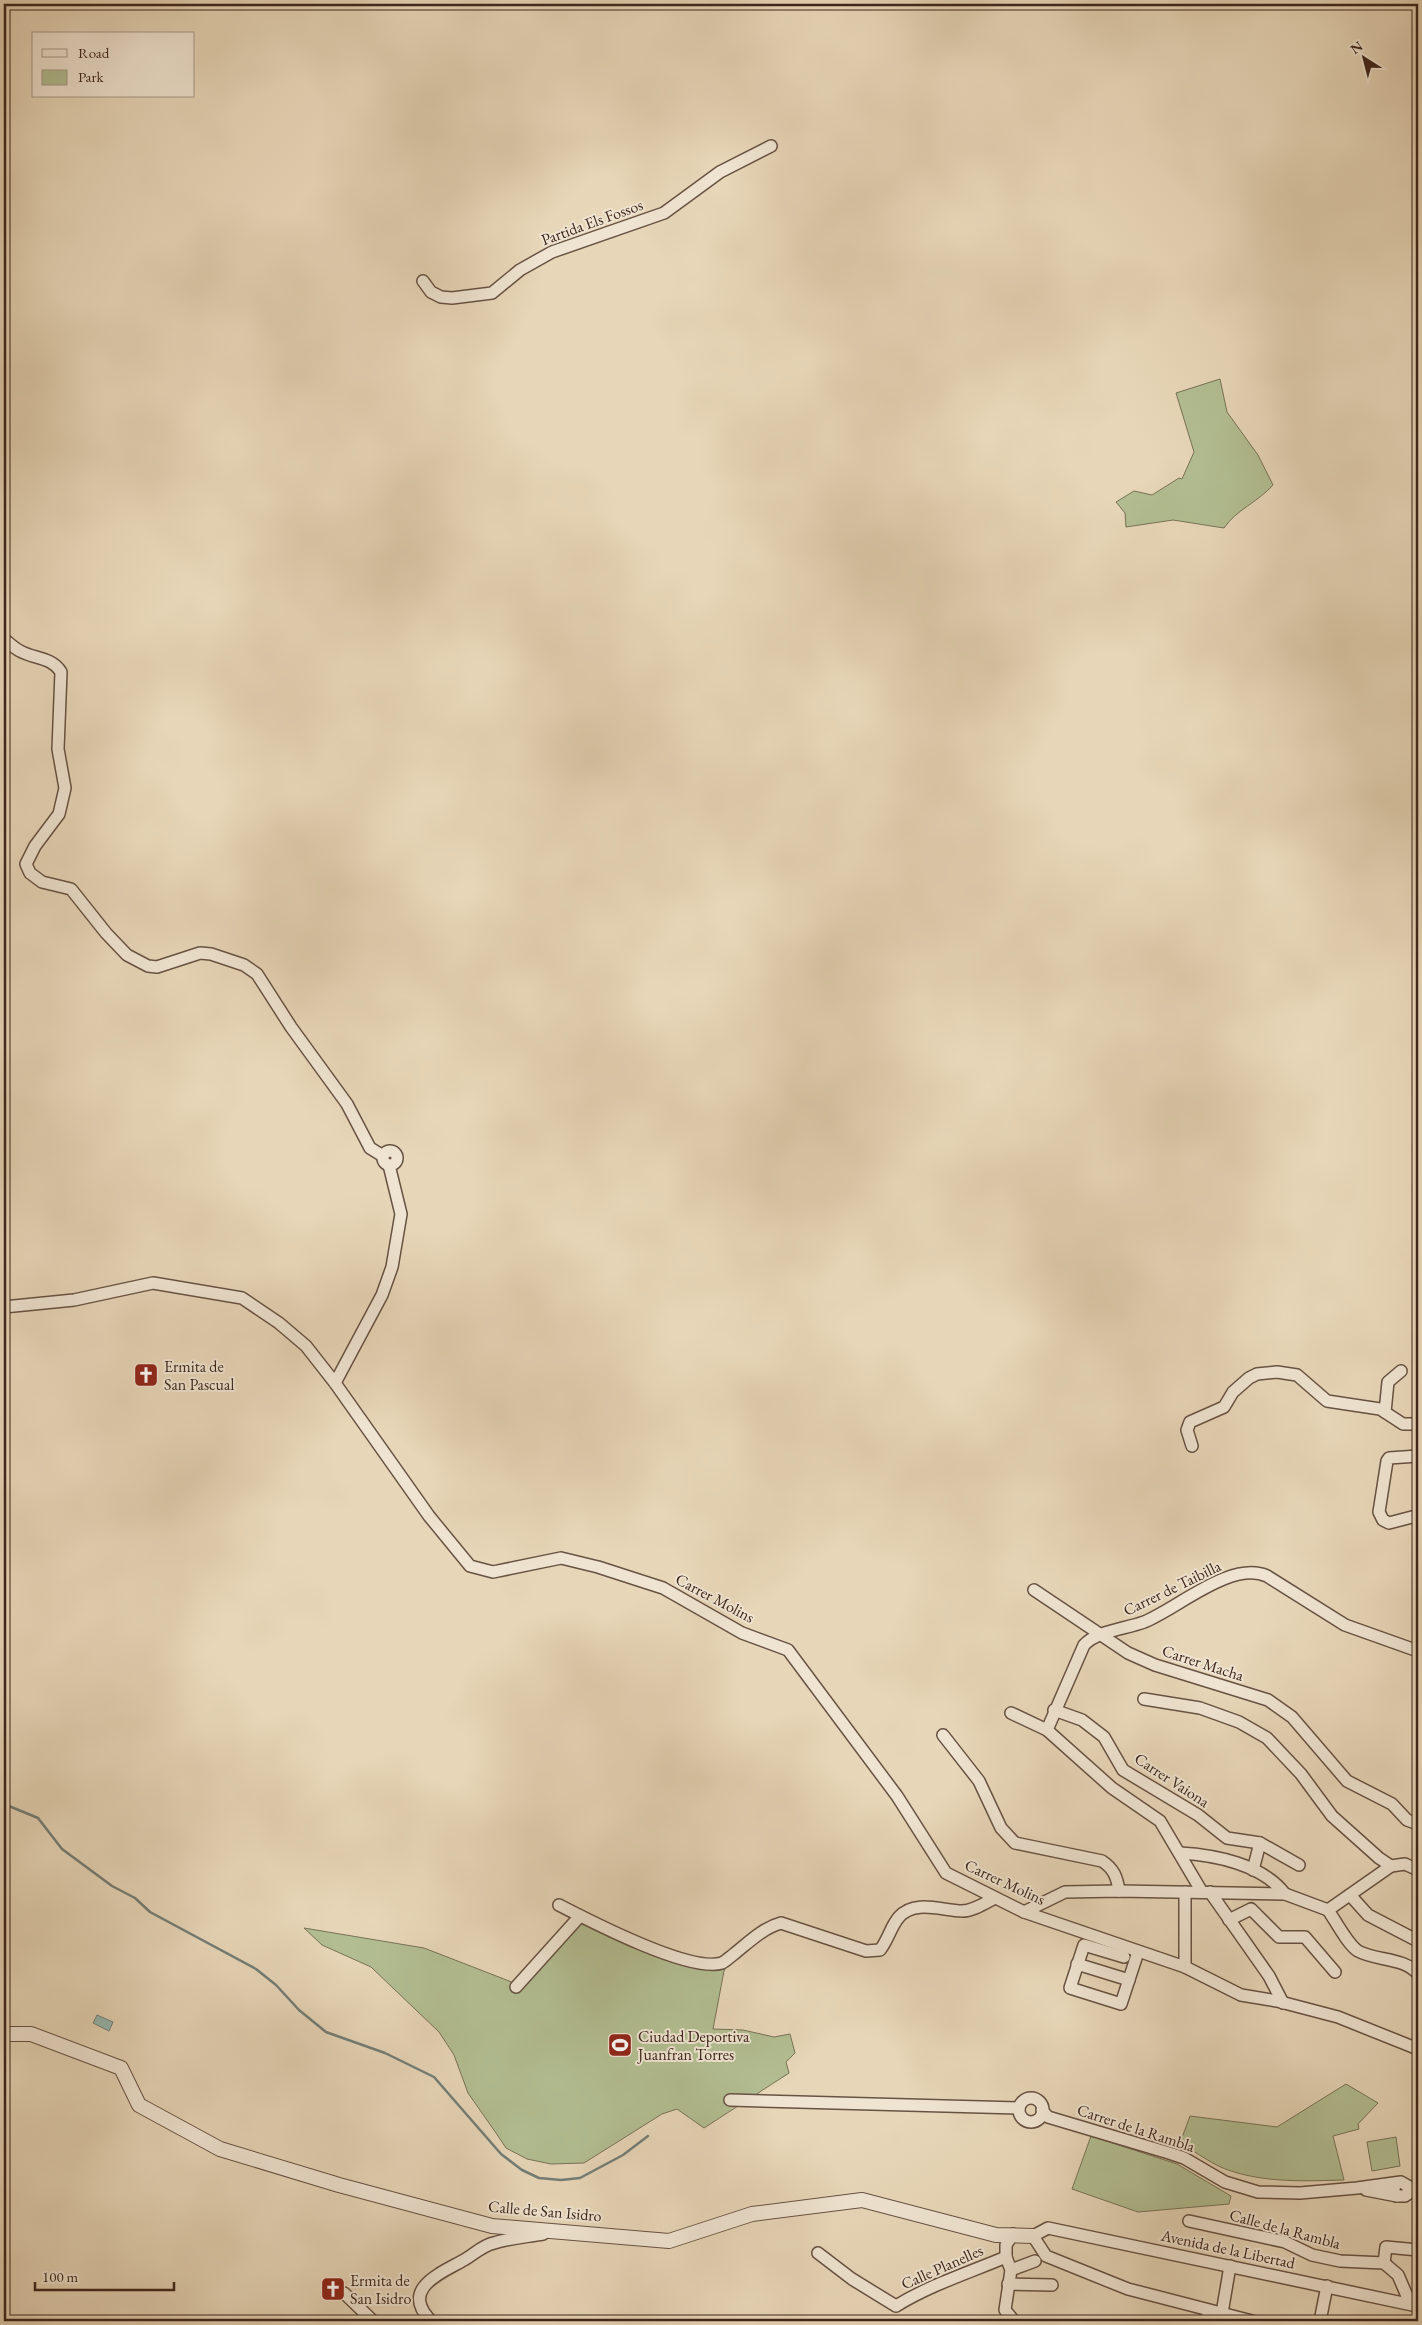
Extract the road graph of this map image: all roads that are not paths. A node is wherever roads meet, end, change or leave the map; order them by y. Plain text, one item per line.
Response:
1 (771, 146) dead end
2 (423, 281) dead end
3 (4, 639) edge
4 (4, 1307) edge
5 (1401, 1371) dead end
6 (336, 1383) junction
7 (1385, 1412) junction
8 (1418, 1424) edge
9 (1192, 1446) dead end
10 (1418, 1456) edge
11 (1412, 1517) dead end
12 (1034, 1590) dead end
13 (1100, 1636) junction
14 (1418, 1651) edge
15 (1144, 1699) dead end
16 (1054, 1710) junction
17 (1011, 1713) dead end
18 (1047, 1730) junction
19 (943, 1735) dead end
20 (1418, 1824) edge
21 (1260, 1843) junction
22 (1180, 1853) junction
23 (1299, 1865) dead end
24 (1391, 1866) junction
25 (1253, 1870) junction
26 (1418, 1870) edge
27 (1118, 1892) junction
28 (1185, 1892) junction
29 (1206, 1892) junction
30 (1285, 1894) junction
31 (1350, 1894) junction
32 (994, 1898) junction
33 (559, 1905) dead end
34 (1328, 1910) junction
35 (1024, 1912) junction
36 (580, 1916) junction
37 (1229, 1920) junction
38 (1418, 1941) edge
39 (1138, 1952) junction
40 (1124, 1957) dead end
41 (1077, 1964) junction
42 (1185, 1968) junction
43 (1335, 1972) dead end
44 (1418, 1974) edge
45 (1269, 1976) junction
46 (1129, 1980) junction
47 (516, 1987) dead end
48 (1256, 1997) junction
49 (1283, 2003) junction
50 (4, 2034) edge
51 (1418, 2049) edge
52 (730, 2100) dead end
53 (1019, 2108) junction
54 (1043, 2116) junction
55 (1418, 2182) edge
56 (1401, 2183) junction
57 (1357, 2188) junction
58 (1401, 2196) junction
59 (1418, 2197) edge
60 (1189, 2221) dead end
61 (559, 2231) junction
62 (1013, 2234) junction
63 (1033, 2236) junction
64 (1418, 2250) edge
65 (818, 2253) dead end
66 (1006, 2257) junction
67 (1035, 2261) dead end
68 (1384, 2264) junction
69 (1230, 2266) junction
70 (1011, 2270) junction
71 (1008, 2284) junction
72 (1052, 2285) dead end
73 (1327, 2286) junction
74 (344, 2293) dead end
75 (1416, 2307) edge
76 (1222, 2313) junction
77 (373, 2321) edge
78 (431, 2321) edge
79 (1014, 2321) edge
80 (1200, 2321) edge
81 (1252, 2321) edge
82 (1320, 2321) edge

1 - 2 street, Partida Els Fossos
3 - 6 street
4 - 6 street, Carrer Molins
5 - 7 street
6 - 32 street, Carrer Molins
7 - 8 street
7 - 9 street
10 - 11 street
12 - 13 street, Carrer Macha
13 - 14 street, Carrer de Taibilla
13 - 16 street
13 - 20 street, Carrer Macha
15 - 24 street
16 - 18 street
16 - 21 street, Carrer Vaiona
17 - 18 street
18 - 22 street
19 - 27 street
21 - 23 street, Carrer Vaiona
21 - 25 street
22 - 25 street
22 - 29 street
24 - 26 street
24 - 31 street
25 - 30 street
27 - 28 street
27 - 35 street
28 - 29 street
28 - 42 street
29 - 30 street
29 - 37 street
30 - 34 street
31 - 34 street
31 - 38 street
32 - 35 street, Carrer Molins
32 - 36 street
33 - 36 street
34 - 44 street
35 - 39 street, Carrer Molins
36 - 47 street
37 - 43 street
37 - 45 street
39 - 42 street, Carrer Molins
39 - 46 street
40 - 41 street
41 - 46 street
41 - 46 street
42 - 48 street, Carrer Molins
45 - 48 street
45 - 49 street
48 - 49 street, Carrer Molins
49 - 51 street, Carrer Molins
50 - 61 street, Calle de San Isidro
52 - 53 street
53 - 54 street
53 - 54 street
54 - 57 street, Carrer de la Rambla
55 - 56 street, Carrer de la Rambla
56 - 57 street, Carrer de la Rambla
56 - 58 street
57 - 58 street, Carrer de la Rambla
58 - 59 street, Carrer de la Rambla
60 - 68 street, Calle de la Rambla
61 - 62 street, Calle de San Isidro
61 - 78 street
62 - 63 street, Calle de San Isidro
62 - 66 street, Calle Planelles
63 - 69 street, Avenida de la Libertad
63 - 76 street
64 - 68 street
65 - 66 street, Calle Planelles
66 - 70 street, Calle Planelles
67 - 70 street
68 - 75 street
69 - 73 street, Avenida de la Libertad
69 - 76 street
70 - 71 street
71 - 72 street
71 - 79 street
73 - 75 street, Avenida de la Libertad
73 - 82 street
74 - 77 street
76 - 80 street
76 - 81 street

